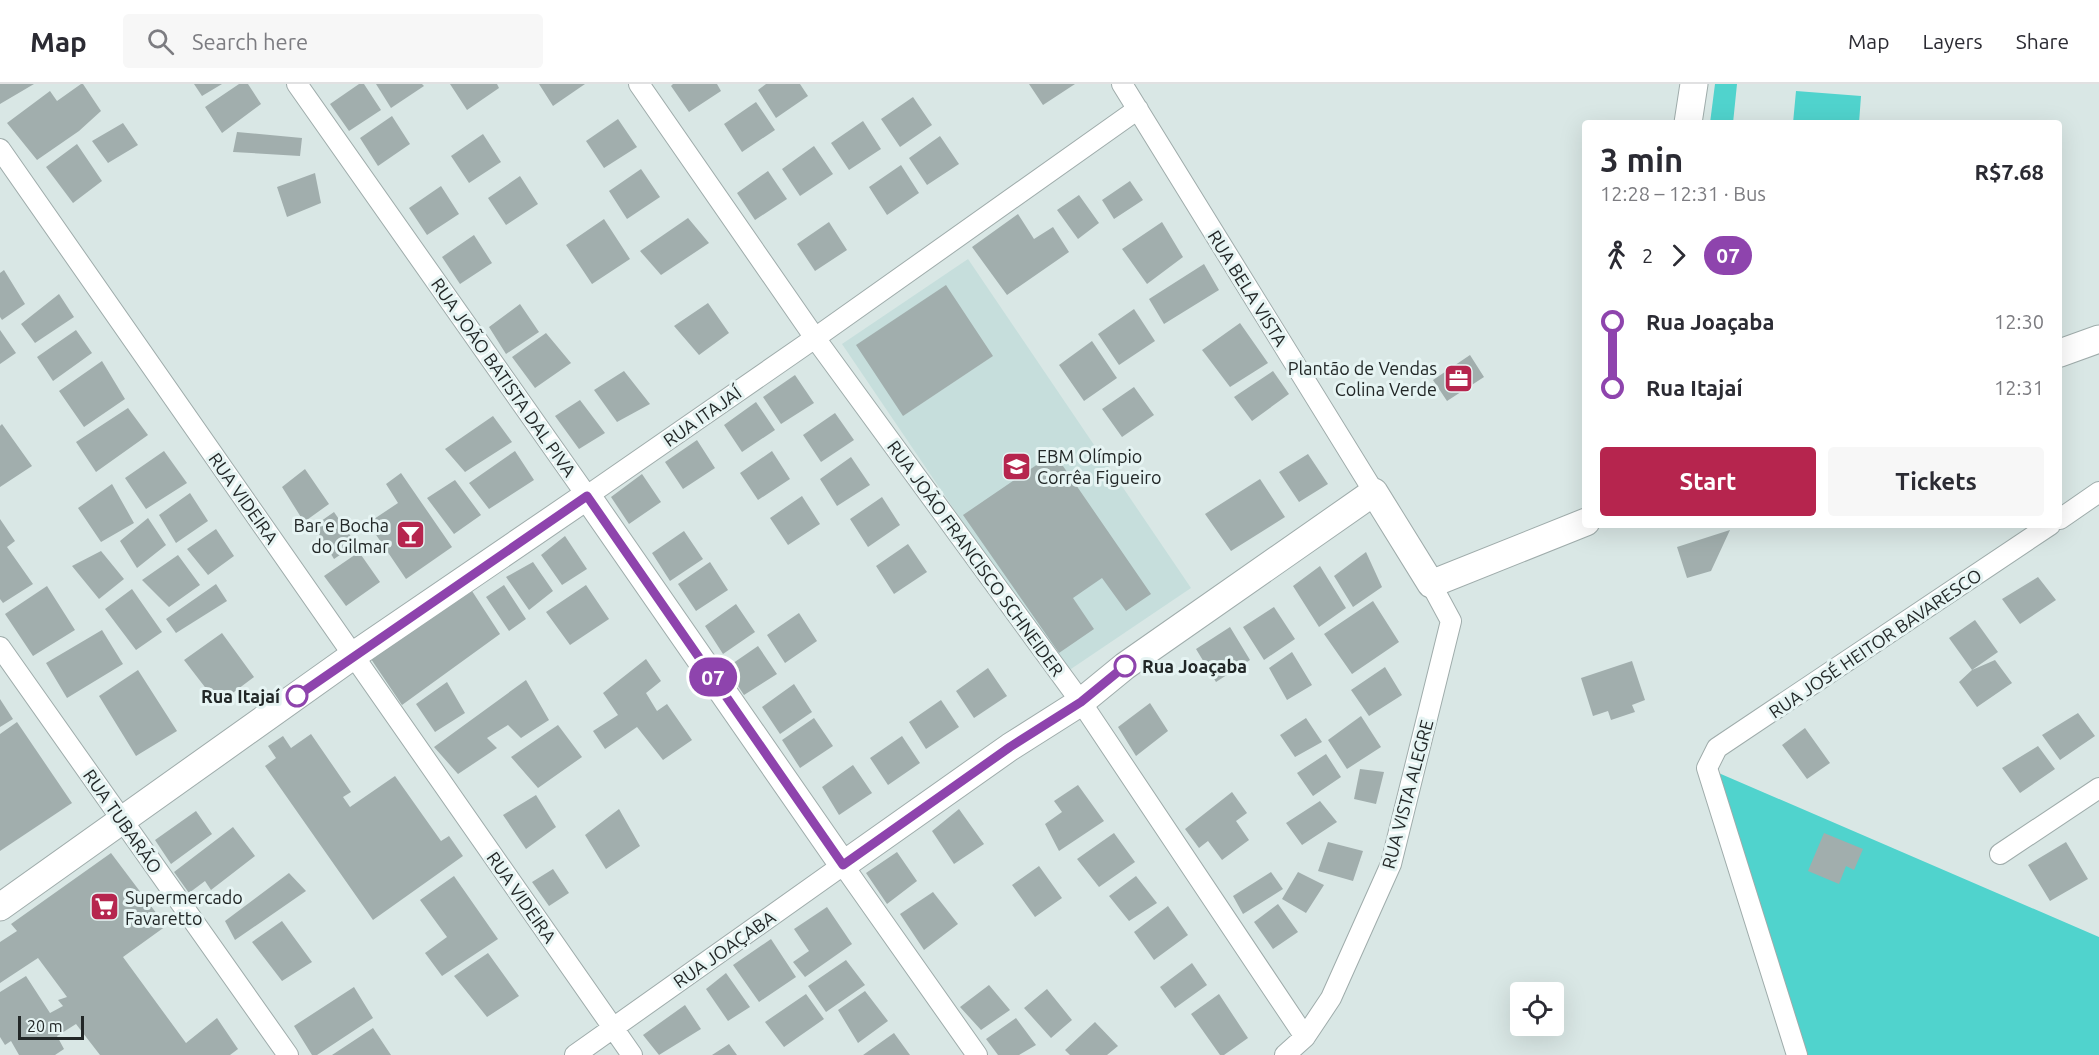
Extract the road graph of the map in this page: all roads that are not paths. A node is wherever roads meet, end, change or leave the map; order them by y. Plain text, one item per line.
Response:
1 (297, 84) edge
2 (639, 84) edge
3 (1122, 84) edge
4 (1694, 84) edge
5 (1138, 109) junction
6 (1688, 120) edge
7 (0, 149) edge
8 (815, 338) junction
9 (2099, 339) edge
10 (2062, 352) edge
11 (1374, 492) junction
12 (2099, 492) edge
13 (587, 496) junction
14 (2062, 518) edge
15 (1582, 524) edge
16 (2046, 528) edge
17 (1431, 584) junction
18 (0, 647) edge
19 (354, 655) junction
20 (1081, 702) junction
21 (2099, 788) edge
22 (122, 820) junction
23 (2000, 854) dead end
24 (843, 865) junction
25 (0, 907) edge
26 (613, 1028) junction
27 (1305, 1036) junction
28 (288, 1055) edge
29 (575, 1055) edge
30 (632, 1055) edge
31 (977, 1055) edge
32 (1285, 1055) edge
33 (1797, 1055) edge

1 - 13 street, RUA JOÃO BATISTA DAL PIVA
2 - 8 street, RUA JOÃO FRANCISCO SCHNEIDER
3 - 5 street, RUA BELA VISTA
4 - 6 street
5 - 8 street, RUA ITAJAÍ
5 - 11 street, RUA BELA VISTA
7 - 19 street, RUA VIDEIRA
8 - 13 street, RUA ITAJAÍ
8 - 20 street, RUA JOÃO FRANCISCO SCHNEIDER
9 - 10 street
11 - 17 street, RUA BELA VISTA
11 - 20 street, RUA JOAÇABA
12 - 14 street
13 - 19 street, RUA ITAJAÍ
13 - 24 street, RUA JOÃO BATISTA DAL PIVA
15 - 17 street
16 - 33 street, RUA JOSÉ HEITOR BAVARESCO
17 - 27 street, RUA VISTA ALEGRE
18 - 22 street, RUA TUBARÃO
19 - 22 street, RUA ITAJAÍ
19 - 26 street, RUA VIDEIRA
20 - 24 street, RUA JOAÇABA
20 - 27 street, RUA JOÃO FRANCISCO SCHNEIDER
21 - 23 street
22 - 25 street, RUA ITAJAÍ
22 - 28 street, RUA TUBARÃO
24 - 26 street, RUA JOAÇABA
24 - 31 street, RUA JOÃO BATISTA DAL PIVA
26 - 29 street, RUA JOAÇABA
26 - 30 street, RUA VIDEIRA
27 - 32 street, RUA VISTA ALEGRE

